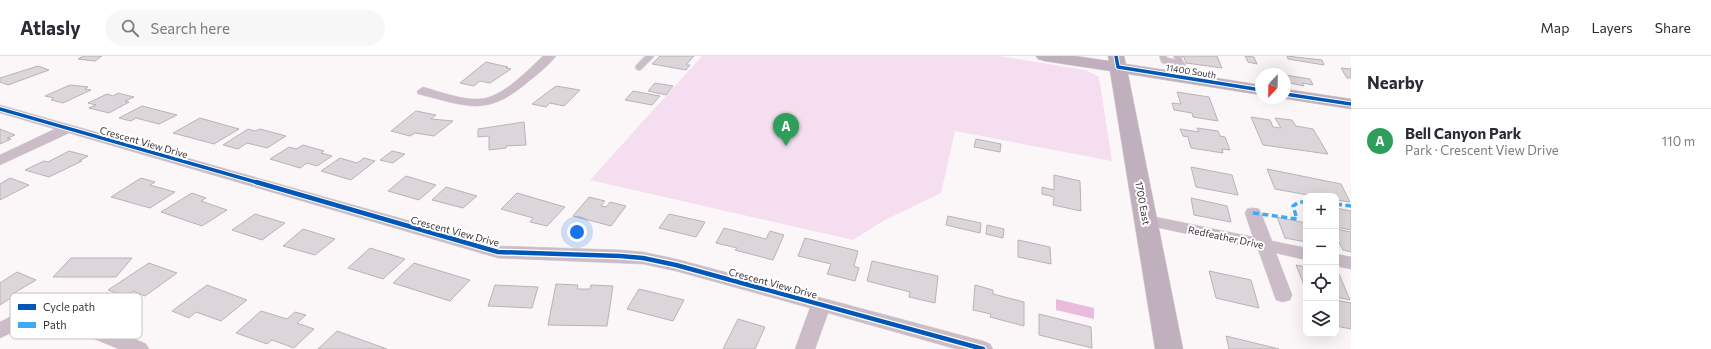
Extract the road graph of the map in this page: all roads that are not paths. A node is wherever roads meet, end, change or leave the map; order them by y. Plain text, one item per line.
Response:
1 (550, 56) edge
2 (650, 56) edge
3 (1044, 56) edge
4 (1163, 56) edge
5 (1177, 56) edge
6 (1117, 62) edge
7 (639, 67) dead end
8 (1184, 71) junction
9 (1255, 89) edge
10 (423, 91) dead end
11 (1291, 95) edge
12 (1351, 104) edge
13 (0, 109) edge
14 (68, 128) junction
15 (0, 161) edge
16 (1253, 213) dead end
17 (1146, 220) junction
18 (1264, 245) junction
19 (1303, 253) edge
20 (1339, 261) edge
21 (1351, 263) edge
22 (1283, 295) dead end
23 (821, 304) junction
24 (10, 326) edge
25 (0, 331) edge
26 (114, 339) edge
27 (139, 349) edge
28 (805, 349) edge
29 (983, 349) edge
30 (1170, 349) edge

1 - 10 street
2 - 7 lane
3 - 6 main road, 11400 South
4 - 8 lane
5 - 8 lane
6 - 8 main road, 11400 South
6 - 17 main road, 1700 East
8 - 9 main road, 11400 South
11 - 12 main road
13 - 14 street, Crescent View Drive
14 - 15 street
14 - 23 street, Crescent View Drive
16 - 18 street
17 - 18 street, Redfeather Drive
17 - 30 main road, 1700 East
18 - 19 street, Redfeather Drive
18 - 22 street
20 - 21 street
23 - 28 street
23 - 29 street, Crescent View Drive
24 - 25 street
26 - 27 street

